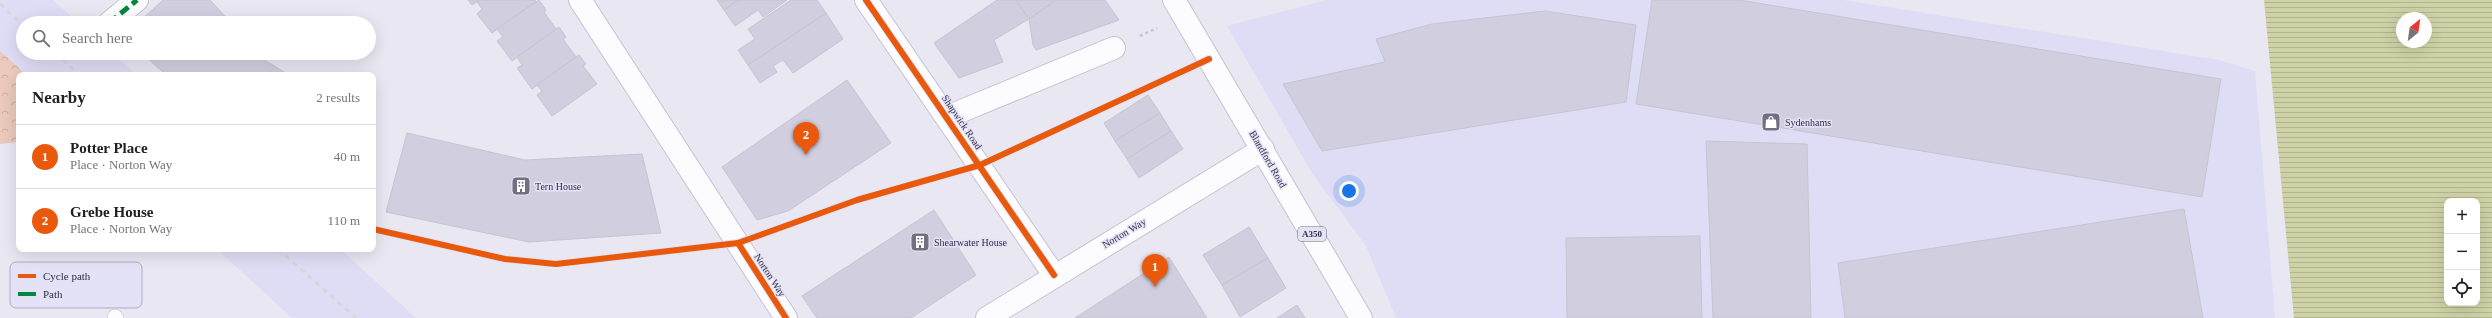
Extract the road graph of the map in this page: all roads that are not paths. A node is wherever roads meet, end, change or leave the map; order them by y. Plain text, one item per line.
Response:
1 (137, 0) edge
2 (580, 0) edge
3 (866, 0) edge
4 (1179, 8) edge
5 (118, 16) edge
6 (1114, 48) road end
7 (947, 117) junction
8 (1263, 149) junction
9 (1054, 275) junction
10 (786, 318) edge
11 (987, 318) edge
12 (1361, 318) edge

1 - 5 main road
2 - 10 main road, Norton Way
3 - 7 main road, Shapwick Road
4 - 8 main road, Blandford Road / A350
6 - 7 main road
7 - 9 main road, Shapwick Road
8 - 9 main road, Norton Way
8 - 12 main road, Blandford Road / A350
9 - 11 main road, Norton Way

